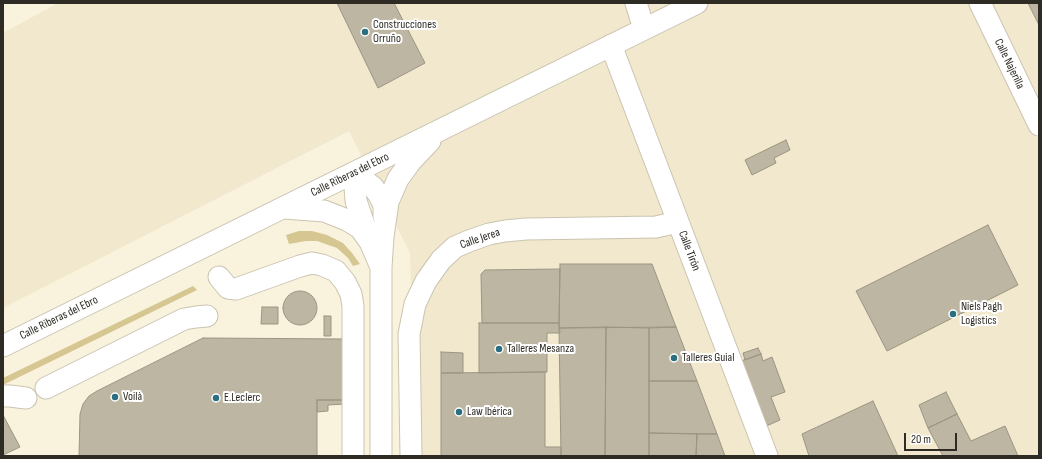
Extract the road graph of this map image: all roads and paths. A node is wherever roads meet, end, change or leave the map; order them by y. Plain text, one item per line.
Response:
1 (636, 3) edge
2 (697, 3) edge
3 (980, 3) edge
4 (644, 29) junction
5 (611, 45) junction
6 (1039, 124) edge
7 (440, 130) junction
8 (354, 173) junction
9 (283, 208) junction
10 (678, 222) junction
11 (385, 224) junction
12 (370, 242) junction
13 (381, 267) junction
14 (220, 277) dead end
15 (207, 316) dead end
16 (3, 346) edge
17 (46, 388) dead end
18 (3, 396) edge
19 (26, 398) dead end
20 (353, 456) edge
21 (381, 456) edge
22 (411, 456) edge
23 (767, 456) edge

1 - 4 street
2 - 4 street, Calle Riberas del Ebro
3 - 6 street, Calle Najerilla
4 - 5 street, Calle Riberas del Ebro
5 - 7 street, Calle Riberas del Ebro
5 - 10 street, Calle Tirón
7 - 8 street, Calle Riberas del Ebro
7 - 11 street
8 - 9 street, Calle Riberas del Ebro
8 - 11 street
8 - 12 street
9 - 12 street
9 - 16 street, Calle Riberas del Ebro
10 - 22 street, Calle Jerea
10 - 23 street, Calle Tirón
11 - 13 street
12 - 13 street
13 - 21 street
14 - 20 street
15 - 17 street
18 - 19 street

